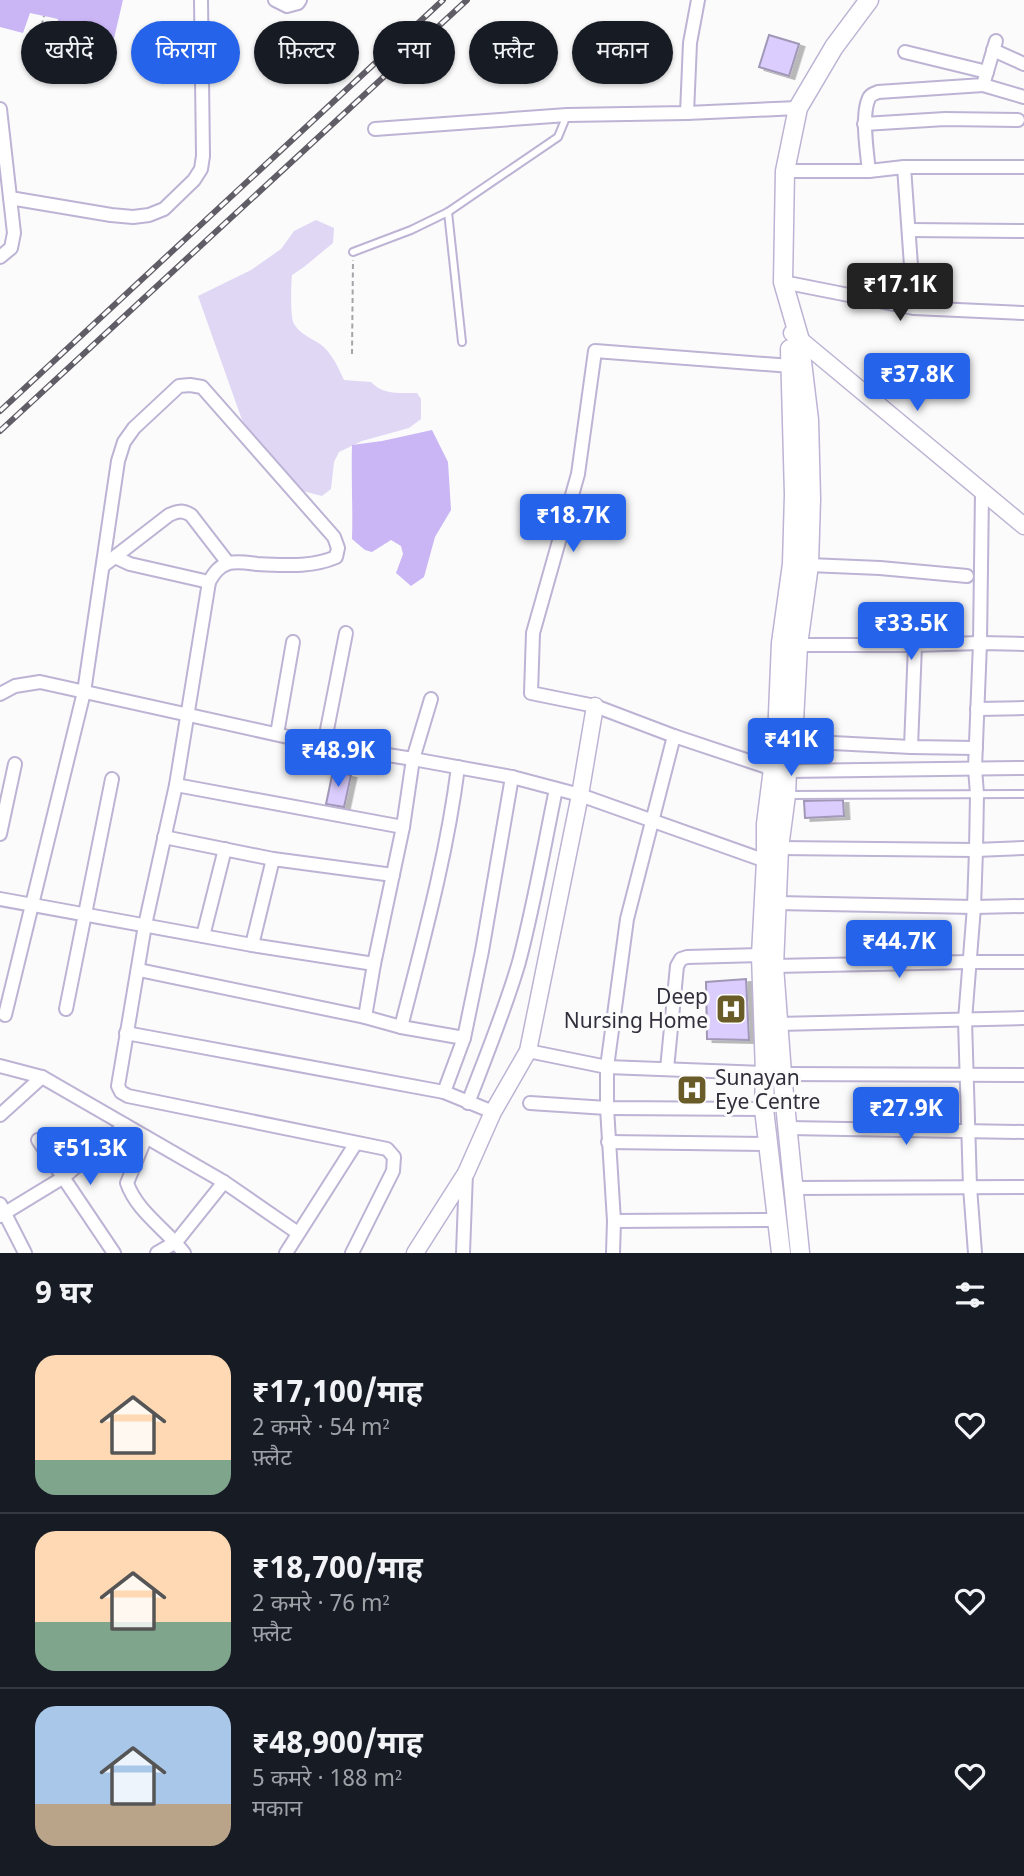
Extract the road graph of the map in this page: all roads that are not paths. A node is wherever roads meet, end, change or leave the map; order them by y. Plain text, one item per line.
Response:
1 (201, 0) edge
2 (275, 0) edge
3 (300, 0) edge
4 (698, 0) edge
5 (869, 0) edge
6 (905, 52) dead end
7 (1024, 64) edge
8 (985, 78) junction
9 (1024, 97) edge
10 (798, 108) junction
11 (0, 109) edge
12 (687, 113) junction
13 (567, 115) junction
14 (1018, 120) dead end
15 (864, 124) junction
16 (375, 129) dead end
17 (904, 167) junction
18 (1024, 167) edge
19 (785, 171) junction
20 (869, 171) junction
21 (10, 198) junction
22 (448, 212) junction
23 (909, 230) junction
24 (1024, 231) edge
25 (353, 252) road end
26 (0, 257) edge
27 (783, 282) junction
28 (915, 309) junction
29 (1024, 313) edge
30 (794, 334) junction
31 (462, 342) dead end
32 (791, 366) junction
33 (982, 492) junction
34 (1024, 526) edge
35 (115, 557) junction
36 (228, 563) junction
37 (809, 565) junction
38 (103, 566) junction
39 (967, 576) dead end
40 (209, 582) junction
41 (346, 633) dead end
42 (293, 642) dead end
43 (980, 643) junction
44 (1024, 644) edge
45 (798, 645) junction
46 (915, 645) junction
47 (84, 692) junction
48 (0, 694) edge
49 (431, 699) dead end
50 (595, 706) junction
51 (1024, 708) edge
52 (977, 709) junction
53 (188, 715) junction
54 (277, 734) junction
55 (674, 736) junction
56 (793, 741) junction
57 (324, 745) junction
58 (911, 747) junction
59 (976, 748) junction
60 (413, 759) junction
61 (15, 764) dead end
62 (458, 767) junction
63 (975, 768) junction
64 (1024, 768) edge
65 (780, 770) junction
66 (512, 777) junction
67 (112, 779) dead end
68 (176, 785) junction
69 (556, 789) junction
70 (977, 794) junction
71 (1024, 794) edge
72 (580, 795) junction
73 (786, 795) junction
74 (653, 822) junction
75 (403, 827) junction
76 (0, 834) edge
77 (164, 837) junction
78 (1024, 848) edge
79 (225, 849) junction
80 (976, 850) junction
81 (772, 855) junction
82 (273, 859) junction
83 (393, 875) junction
84 (0, 899) edge
85 (777, 903) junction
86 (30, 905) junction
87 (1024, 906) edge
88 (974, 907) junction
89 (85, 915) junction
90 (145, 925) junction
91 (203, 936) junction
92 (252, 945) junction
93 (768, 961) junction
94 (969, 962) junction
95 (1024, 962) edge
96 (374, 964) junction
97 (138, 970) junction
98 (66, 1009) dead end
99 (5, 1015) dead end
100 (365, 1017) junction
101 (1024, 1018) edge
102 (965, 1020) junction
103 (778, 1024) junction
104 (401, 1027) junction
105 (126, 1033) junction
106 (464, 1038) junction
107 (528, 1051) junction
108 (0, 1066) edge
109 (607, 1067) junction
110 (667, 1069) junction
111 (773, 1073) junction
112 (967, 1075) junction
113 (1024, 1075) edge
114 (42, 1077) junction
115 (444, 1092) junction
116 (468, 1103) junction
117 (530, 1103) dead end
118 (607, 1108) junction
119 (764, 1109) junction
120 (493, 1112) junction
121 (0, 1115) edge
122 (125, 1125) junction
123 (788, 1128) junction
124 (969, 1132) junction
125 (1024, 1132) edge
126 (146, 1137) junction
127 (38, 1140) dead end
128 (608, 1142) junction
129 (356, 1143) junction
130 (767, 1144) junction
131 (466, 1173) junction
132 (64, 1177) junction
133 (224, 1182) junction
134 (970, 1187) junction
135 (1024, 1187) edge
136 (794, 1188) junction
137 (2, 1211) edge
138 (778, 1220) junction
139 (614, 1221) junction
140 (298, 1233) junction
141 (176, 1242) junction
142 (25, 1253) edge
143 (114, 1253) edge
144 (156, 1253) edge
145 (184, 1253) edge
146 (286, 1253) edge
147 (352, 1253) edge
148 (415, 1253) edge
149 (463, 1253) edge
150 (613, 1253) edge
151 (781, 1253) edge
152 (800, 1253) edge
153 (975, 1253) edge

1 - 21 street
2 - 3 street
4 - 12 street
5 - 10 main road
6 - 8 street
7 - 8 street
8 - 9 street
8 - 15 street
10 - 12 street
10 - 19 main road
11 - 21 street
12 - 13 street
13 - 16 street
13 - 22 lane
14 - 15 street
15 - 20 street
17 - 18 street
17 - 20 street
17 - 23 street
19 - 20 street
19 - 27 main road
21 - 26 street
22 - 25 lane
22 - 31 lane
23 - 24 street
23 - 28 street
27 - 28 street
27 - 30 main road
28 - 29 street
30 - 32 main road
30 - 33 street
30 - 37 main road
32 - 50 street
32 - 65 main road
33 - 34 street
33 - 43 street
35 - 36 street
35 - 38 street
35 - 40 street
36 - 38 street
36 - 40 street
37 - 39 street
37 - 45 main road
38 - 47 street
40 - 53 street
41 - 57 street
42 - 54 street
43 - 44 street
43 - 46 street
43 - 52 street
45 - 46 street
45 - 56 main road
46 - 58 street
47 - 48 street
47 - 53 street
47 - 86 street
49 - 60 street
50 - 55 street
50 - 72 street
51 - 52 street
52 - 59 street
53 - 54 street
53 - 68 street
54 - 57 street
55 - 65 street
55 - 74 street
56 - 58 street
56 - 65 main road
57 - 60 street
58 - 59 street
59 - 63 street
60 - 62 street
60 - 75 street
61 - 76 street
62 - 66 street
62 - 104 street
63 - 64 street
63 - 65 street
63 - 70 street
65 - 73 main road
65 - 81 main road
66 - 69 street
66 - 106 street
67 - 89 street
68 - 75 street
68 - 77 street
69 - 72 street
69 - 116 street
70 - 71 lane
70 - 73 lane
70 - 80 street
72 - 74 street
72 - 107 street
73 - 81 main road
74 - 81 street
74 - 109 street
75 - 83 street
77 - 79 street
77 - 90 street
78 - 80 street
79 - 82 street
79 - 91 street
80 - 81 street
80 - 88 street
81 - 85 main road
81 - 93 main road
82 - 83 street
82 - 92 street
83 - 96 street
84 - 86 street
85 - 88 street
85 - 93 main road
86 - 89 street
86 - 99 street
87 - 88 street
88 - 94 street
89 - 90 street
89 - 98 street
90 - 91 street
90 - 97 street
91 - 92 street
92 - 96 street
93 - 94 street
93 - 103 main road
93 - 110 street
93 - 111 main road
94 - 95 street
94 - 102 street
96 - 100 street
97 - 100 street
97 - 105 street
100 - 104 street
101 - 102 street
102 - 103 street
102 - 112 street
103 - 111 main road
104 - 106 street
105 - 115 street
105 - 129 street
106 - 115 street
107 - 109 street
107 - 120 street
108 - 114 street
109 - 110 street
109 - 118 street
110 - 111 street
111 - 112 street
111 - 119 main road
111 - 123 main road
112 - 113 street
112 - 124 street
114 - 121 street
114 - 122 street
115 - 116 street
116 - 120 street
117 - 118 street
118 - 119 street
118 - 128 street
119 - 130 main road
120 - 131 street
122 - 126 street
122 - 132 street
123 - 124 street
123 - 136 main road
124 - 125 street
124 - 134 street
126 - 133 street
126 - 141 street
127 - 132 street
128 - 130 street
128 - 139 street
129 - 140 street
129 - 147 street
130 - 138 main road
131 - 148 street
131 - 149 street
132 - 137 street
132 - 143 street
133 - 140 street
133 - 141 street
134 - 135 street
134 - 136 street
134 - 153 street
136 - 152 main road
137 - 142 street
138 - 139 street
138 - 151 main road
139 - 150 street
140 - 146 street
141 - 144 street
141 - 145 street

